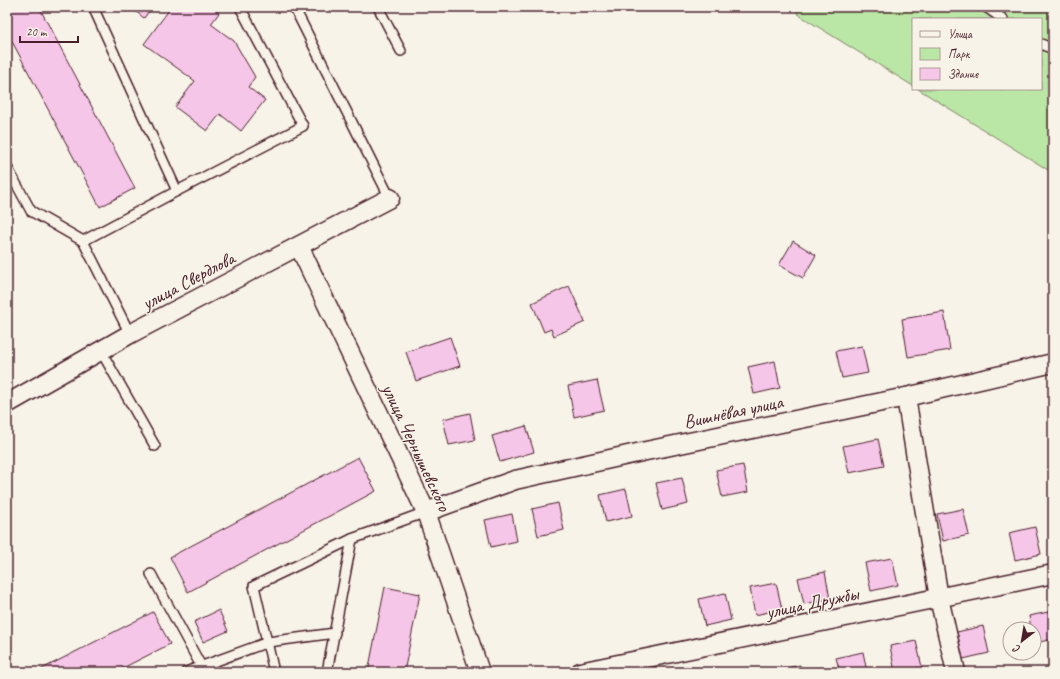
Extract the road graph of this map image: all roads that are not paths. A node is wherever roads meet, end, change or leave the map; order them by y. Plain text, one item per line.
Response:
1 (93, 7) edge
2 (240, 7) edge
3 (294, 7) edge
4 (378, 7) edge
5 (986, 7) edge
6 (1002, 18) edge
7 (1042, 44) edge
8 (1053, 49) edge
9 (401, 51) dead end
10 (7, 167) edge
11 (177, 191) junction
12 (390, 198) joint
13 (83, 241) junction
14 (299, 246) junction
15 (130, 334) junction
16 (101, 351) junction
17 (1053, 363) edge
18 (906, 397) junction
19 (8, 400) edge
20 (155, 446) dead end
21 (426, 512) junction
22 (352, 539) junction
23 (151, 574) dead end
24 (1053, 574) edge
25 (939, 598) junction
26 (335, 633) junction
27 (268, 642) junction
28 (201, 666) junction
29 (186, 672) edge
30 (274, 672) edge
31 (327, 672) edge
32 (480, 672) edge
33 (580, 672) edge
34 (956, 672) edge

1 - 11 lane
2 - 11 lane
3 - 12 lane
4 - 9 lane
5 - 6 lane
7 - 8 lane
10 - 13 lane
11 - 13 lane
12 - 14 street, улица Свердлова
13 - 15 lane
14 - 15 street, улица Свердлова
14 - 21 street, улица Чернышевского
15 - 16 street, улица Свердлова
16 - 19 street, улица Свердлова
16 - 20 lane
17 - 18 street, Вишнёвая улица
18 - 21 street, Вишнёвая улица
18 - 25 street
21 - 22 lane
21 - 32 street, улица Чернышевского
22 - 26 lane
22 - 27 lane
23 - 28 lane
24 - 25 street, улица Дружбы
25 - 33 street, улица Дружбы
25 - 34 street
26 - 27 lane
26 - 31 lane
27 - 28 lane
27 - 30 lane
28 - 29 lane

